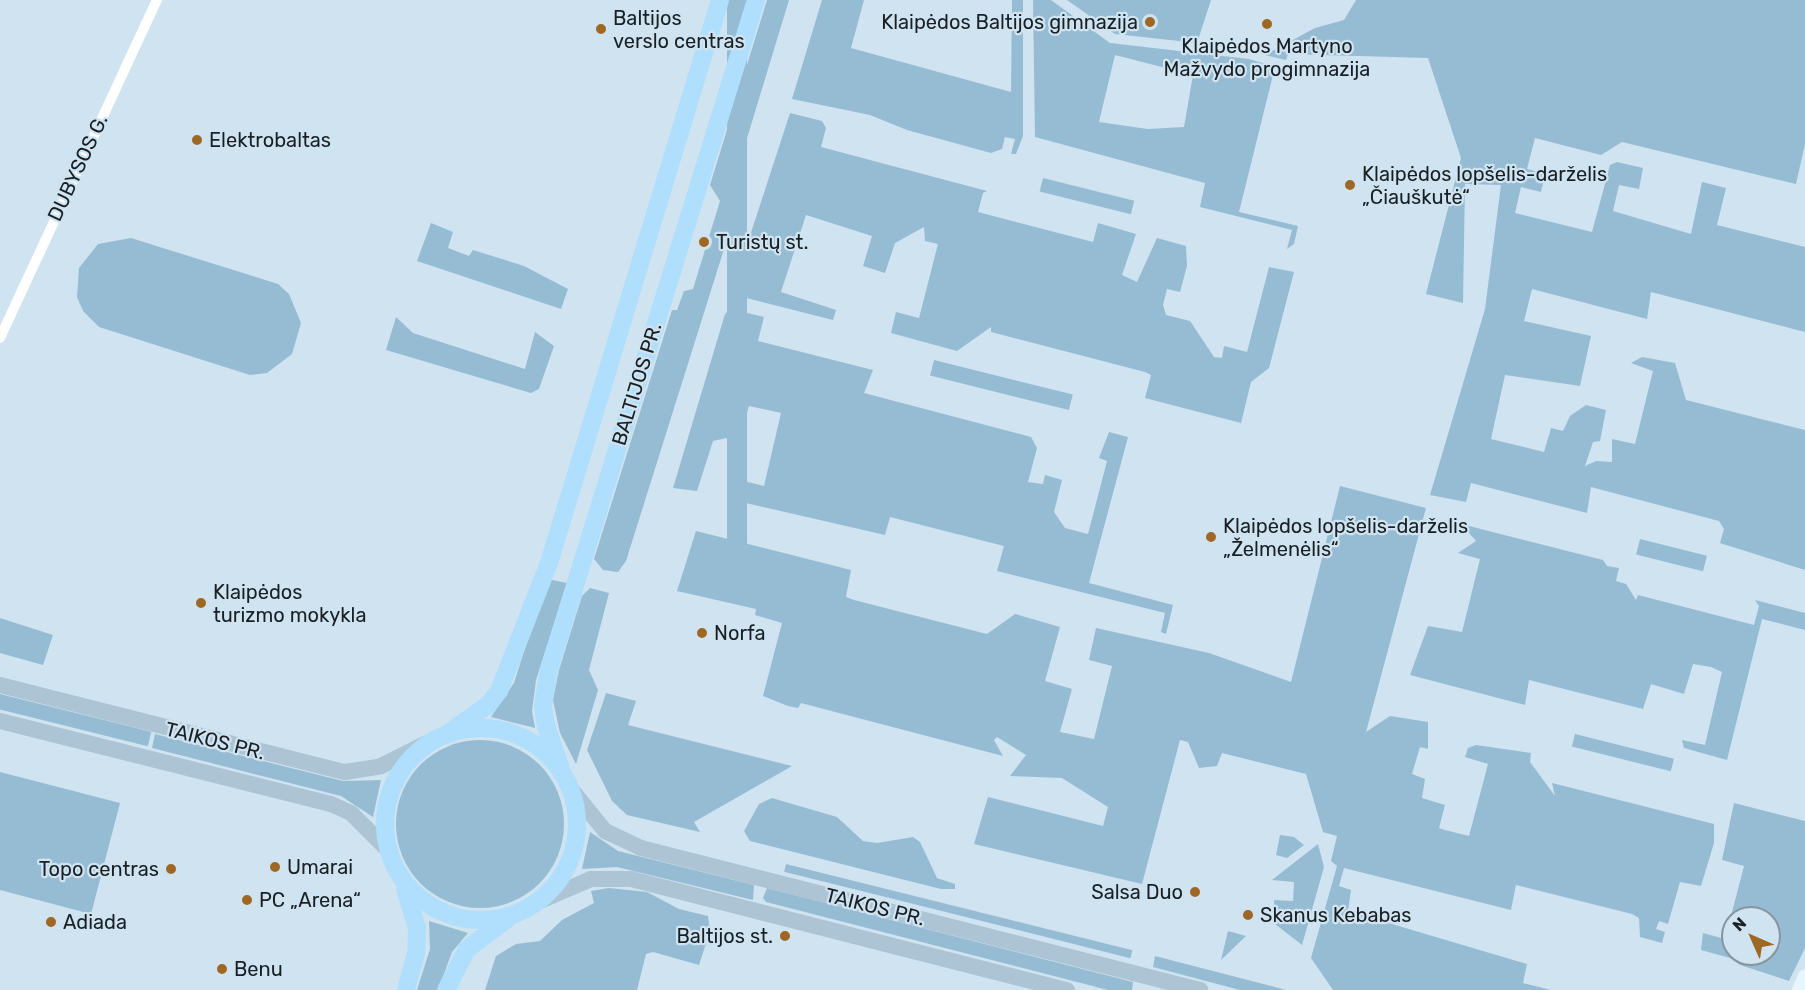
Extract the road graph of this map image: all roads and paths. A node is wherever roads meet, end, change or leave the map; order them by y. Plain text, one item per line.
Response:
1 (157, 0) edge
2 (720, 0) edge
3 (756, 0) edge
4 (0, 338) edge
5 (0, 685) edge
6 (0, 721) edge
7 (448, 733) junction
8 (427, 743) junction
9 (561, 769) junction
10 (571, 789) junction
11 (388, 850) junction
12 (399, 876) junction
13 (540, 901) junction
14 (514, 915) junction
15 (1805, 976) edge
16 (406, 990) edge
17 (446, 990) edge
18 (1067, 990) edge
19 (1200, 990) edge
20 (1799, 990) edge

1 - 4 street, DUBYSOS G.
2 - 7 highway, BALTIJOS PR.
3 - 9 highway, BALTIJOS PR.
5 - 8 main road, TAIKOS PR.
6 - 11 main road, TAIKOS PR.
7 - 8 highway
7 - 9 highway
8 - 11 highway
9 - 10 highway
10 - 13 highway
10 - 19 main road, TAIKOS PR.
11 - 12 highway
12 - 14 highway
12 - 16 highway
13 - 14 highway
13 - 18 main road, TAIKOS PR.
14 - 17 highway
15 - 20 street

